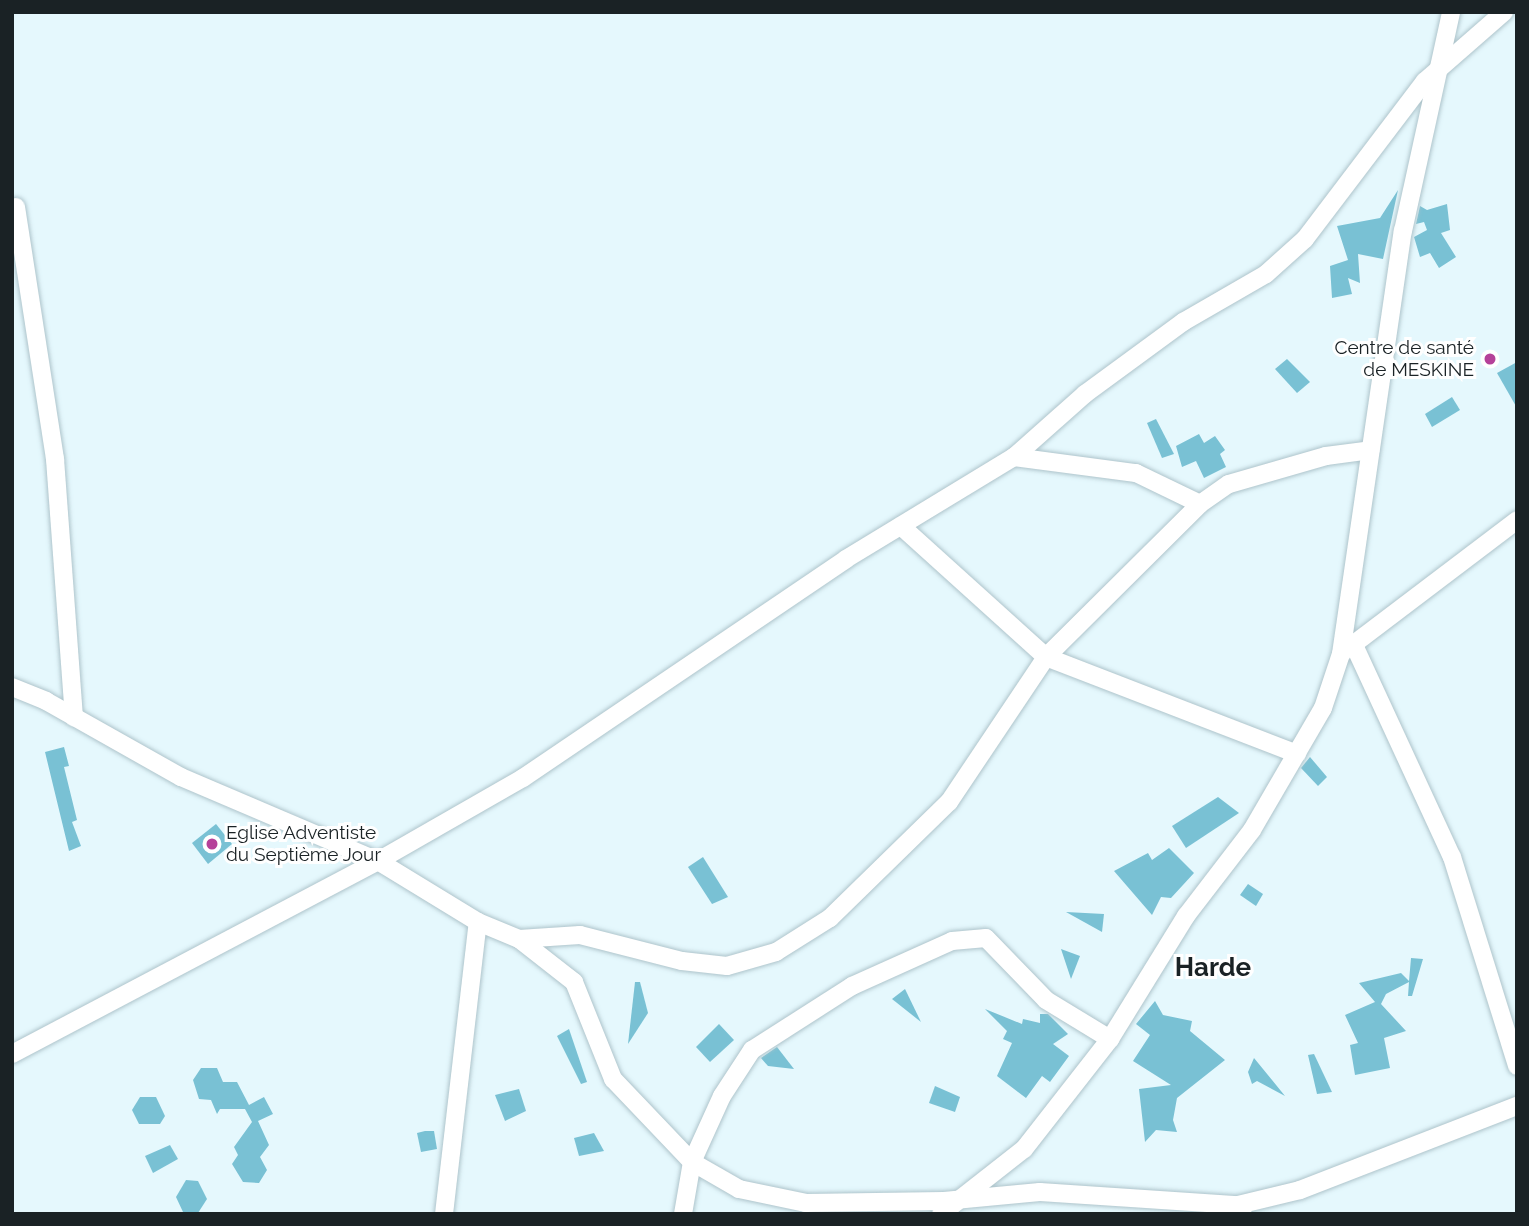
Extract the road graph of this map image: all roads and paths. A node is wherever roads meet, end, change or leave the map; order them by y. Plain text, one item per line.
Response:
1 (1451, 12) edge
2 (1504, 12) edge
3 (1441, 64) junction
4 (16, 207) dead end
5 (1371, 450) junction
6 (1014, 457) junction
7 (1200, 504) junction
8 (1517, 520) edge
9 (901, 526) junction
10 (1347, 649) junction
11 (1046, 657) junction
12 (12, 687) edge
13 (74, 717) junction
14 (1297, 754) junction
15 (378, 861) junction
16 (478, 922) junction
17 (519, 939) junction
18 (1110, 1039) junction
19 (12, 1055) edge
20 (1517, 1066) edge
21 (1517, 1106) edge
22 (692, 1162) junction
23 (965, 1199) junction
24 (1240, 1209) edge
25 (444, 1214) edge
26 (683, 1214) edge
27 (941, 1214) edge

1 - 3 street
2 - 3 street
3 - 5 street
3 - 6 street
4 - 13 street
5 - 7 street
5 - 10 street
6 - 7 street
6 - 9 street
7 - 11 street
8 - 10 street
9 - 11 street
9 - 15 street
10 - 14 street
10 - 20 street
11 - 14 street
11 - 17 street
12 - 13 street
13 - 15 street
14 - 18 street
15 - 16 street
15 - 19 street
16 - 17 street
16 - 25 street
17 - 22 street
18 - 22 street
18 - 23 street
21 - 24 street
22 - 23 street
22 - 26 street
23 - 24 street
23 - 27 street

